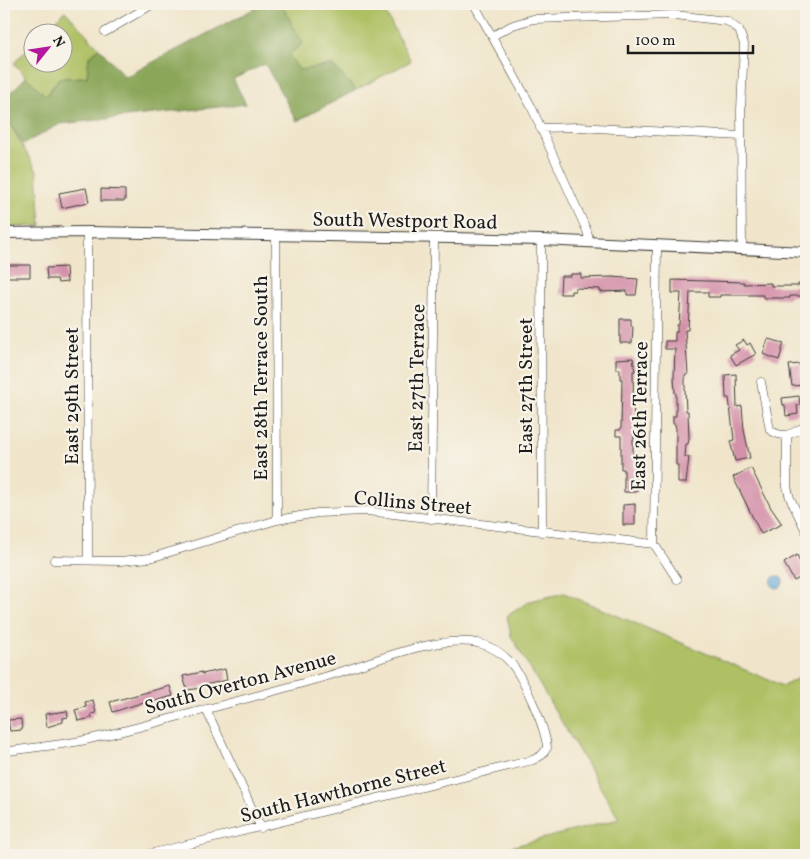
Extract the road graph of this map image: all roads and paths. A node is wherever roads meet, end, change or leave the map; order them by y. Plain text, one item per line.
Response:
1 (153, 4) edge
2 (474, 4) edge
3 (105, 32) dead end
4 (492, 36) junction
5 (540, 128) junction
6 (741, 136) junction
7 (87, 232) junction
8 (4, 233) edge
9 (276, 235) junction
10 (434, 238) junction
11 (541, 240) junction
12 (590, 243) junction
13 (657, 246) junction
14 (742, 249) junction
15 (806, 252) edge
16 (761, 382) dead end
17 (806, 426) edge
18 (787, 435) junction
19 (431, 519) junction
20 (277, 520) junction
21 (806, 531) edge
22 (542, 532) junction
23 (654, 544) junction
24 (54, 560) dead end
25 (88, 560) junction
26 (677, 579) dead end
27 (206, 709) junction
28 (546, 750) joint
29 (4, 752) edge
30 (261, 828) junction
31 (144, 855) edge

1 - 3 street
2 - 4 street
4 - 5 street
4 - 6 street
5 - 6 street
5 - 12 street
6 - 14 street
7 - 8 street, South Westport Road
7 - 9 street, South Westport Road
7 - 25 street, East 29th Street
9 - 10 street, South Westport Road
9 - 20 street, East 28th Terrace South
10 - 11 street, South Westport Road
10 - 19 street, East 27th Terrace
11 - 12 street, South Westport Road
11 - 22 street, East 27th Street
12 - 13 street, South Westport Road
13 - 14 street, South Westport Road
13 - 23 street, East 26th Terrace
14 - 15 street, South Westport Road
16 - 18 street
17 - 18 street
18 - 21 street
19 - 20 street, Collins Street
19 - 22 street, Collins Street
20 - 25 street, Collins Street
22 - 23 street, Collins Street
23 - 26 street
24 - 25 street, Collins Street
27 - 28 street, South Overton Avenue
27 - 29 street, South Overton Avenue
27 - 30 street
28 - 30 street, South Hawthorne Street
30 - 31 street, South Hawthorne Street

